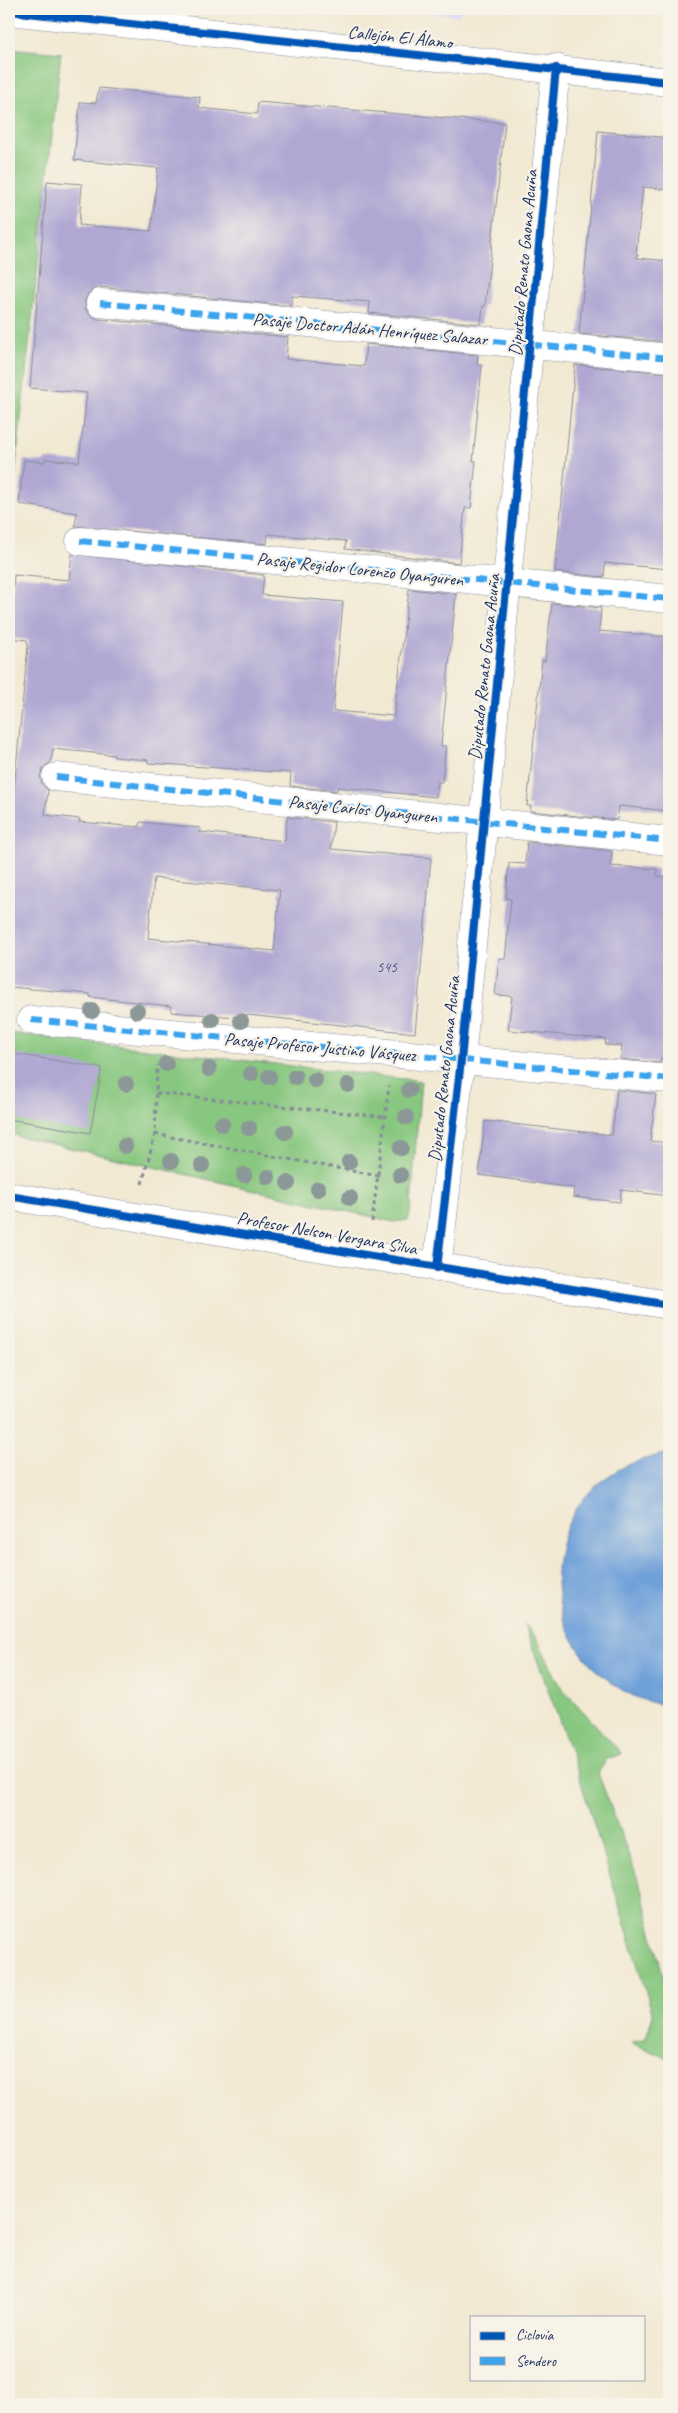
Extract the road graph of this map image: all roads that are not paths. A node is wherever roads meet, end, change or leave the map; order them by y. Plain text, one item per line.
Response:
1 (9, 11) edge
2 (556, 68) junction
3 (669, 82) edge
4 (100, 303) dead end
5 (530, 345) junction
6 (669, 358) edge
7 (80, 541) dead end
8 (507, 583) junction
9 (669, 599) edge
10 (56, 777) dead end
11 (484, 822) junction
12 (669, 841) edge
13 (30, 1020) dead end
14 (461, 1060) junction
15 (669, 1079) edge
16 (9, 1196) edge
17 (437, 1268) junction
18 (669, 1305) edge

1 - 2 street, Callejón El Álamo
2 - 3 street, Callejón El Álamo
2 - 5 street, Diputado Renato Gaona Acuña
4 - 5 street, Pasaje Doctor Adán Henríquez Salazar
5 - 6 street, Pasaje Doctor Adán Henríquez Salazar
5 - 8 street, Diputado Renato Gaona Acuña
7 - 8 street, Pasaje Regidor Lorenzo Oyanguren
8 - 9 street, Pasaje Regidor Lorenzo Oyanguren
8 - 11 street, Diputado Renato Gaona Acuña
10 - 11 street, Pasaje Carlos Oyanguren
11 - 12 street, Pasaje Carlos Oyanguren
11 - 14 street, Diputado Renato Gaona Acuña
13 - 14 street, Pasaje Profesor Justino Vásquez
14 - 15 street, Pasaje Profesor Justino Vásquez
14 - 17 street, Diputado Renato Gaona Acuña
16 - 17 street, Profesor Nelson Vergara Silva
17 - 18 street, Profesor Nelson Vergara Silva

